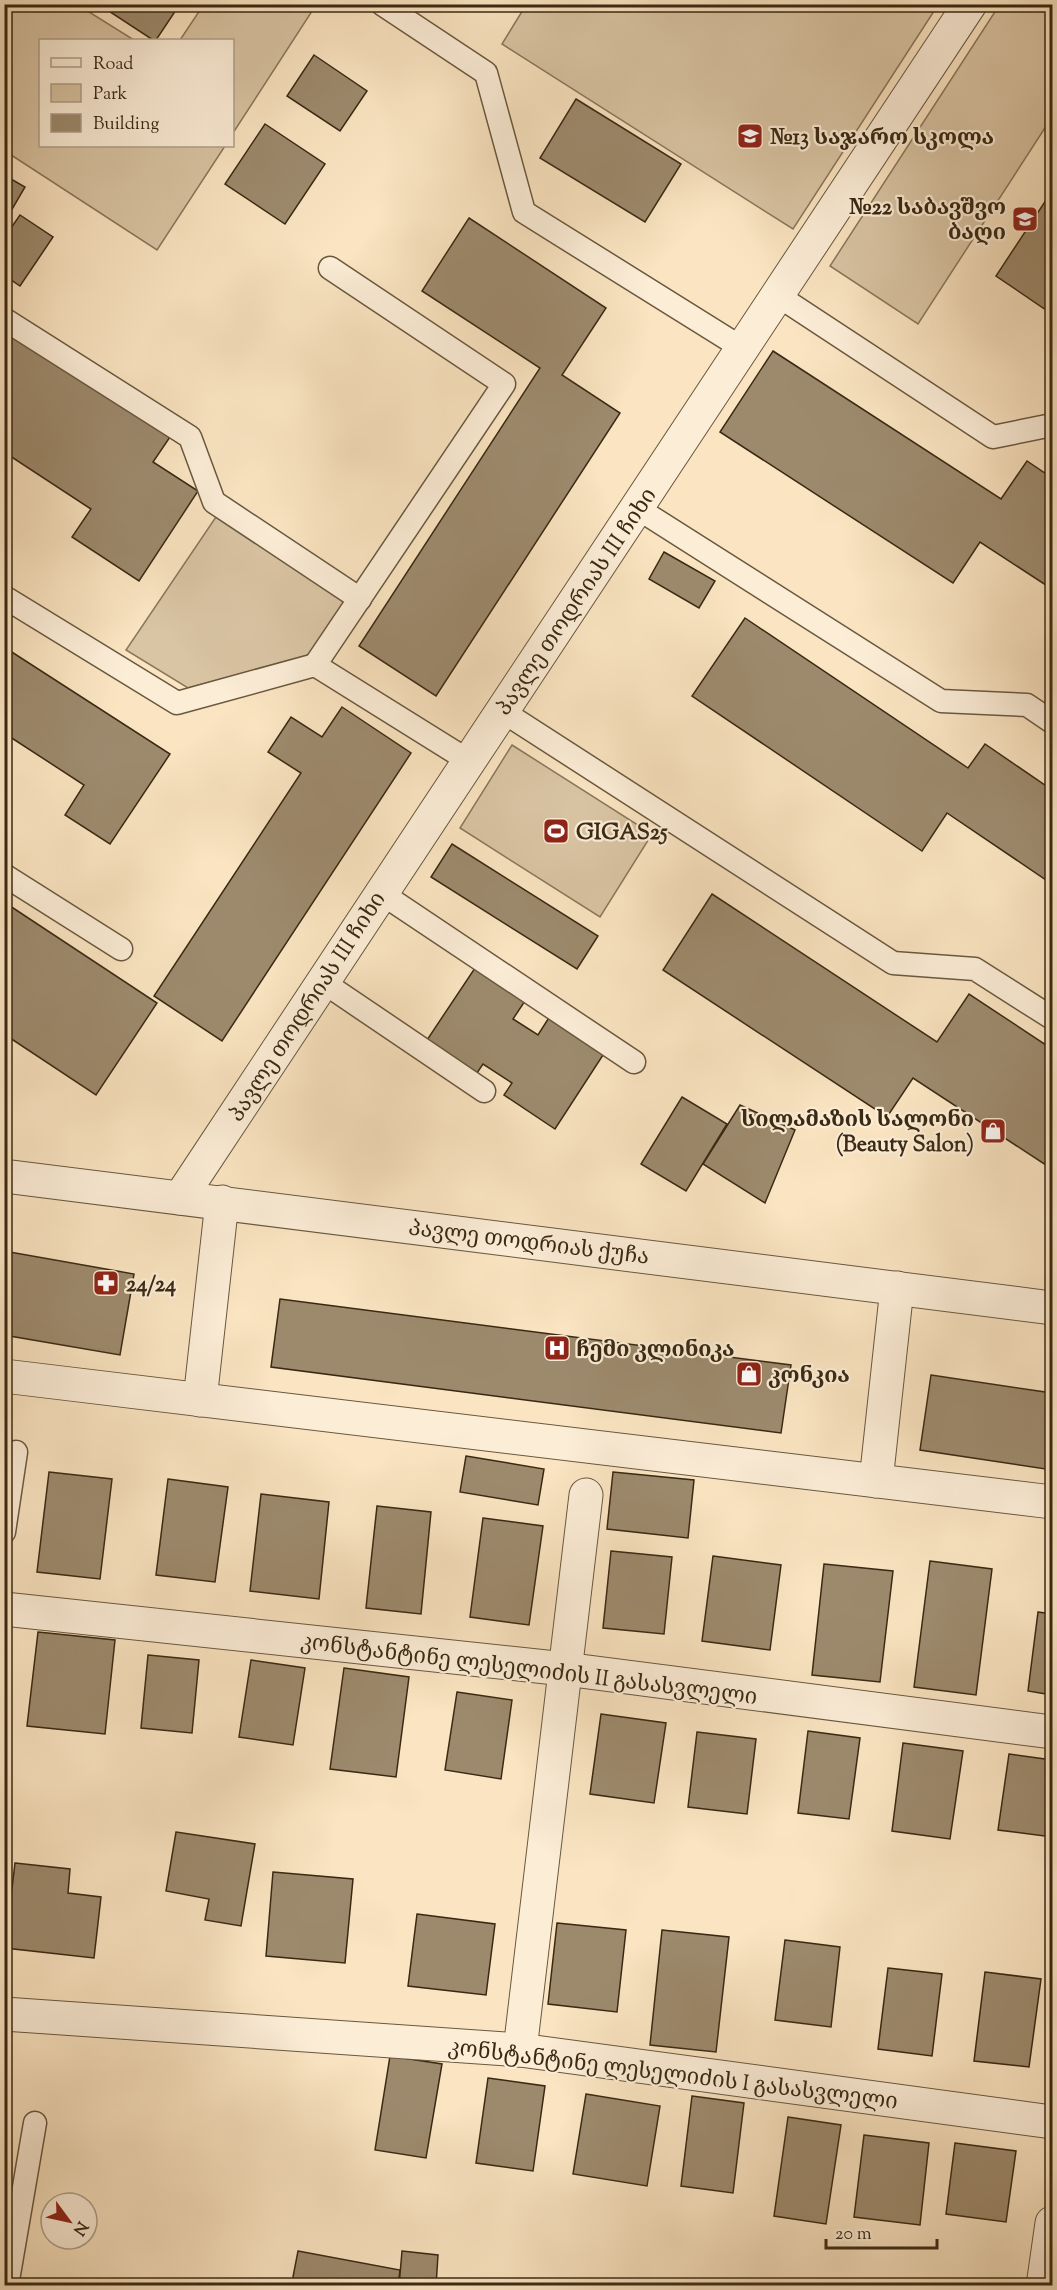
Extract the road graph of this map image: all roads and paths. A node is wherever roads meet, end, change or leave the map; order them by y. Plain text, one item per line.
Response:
1 (382, 4) edge
2 (970, 4) edge
3 (330, 268) dead end
4 (777, 295) junction
5 (4, 319) edge
6 (742, 348) junction
7 (1053, 425) edge
8 (637, 508) junction
9 (4, 597) edge
10 (360, 599) junction
11 (315, 665) junction
12 (502, 711) junction
13 (1053, 722) edge
14 (469, 761) junction
15 (4, 875) edge
16 (381, 893) junction
17 (121, 949) dead end
18 (323, 982) junction
19 (1053, 1018) edge
20 (634, 1062) dead end
21 (484, 1091) dead end
22 (4, 1176) edge
23 (180, 1198) junction
24 (222, 1202) junction
25 (897, 1288) junction
26 (1053, 1308) edge
27 (4, 1376) edge
28 (200, 1400) junction
29 (16, 1452) dead end
30 (876, 1481) junction
31 (586, 1495) dead end
32 (1053, 1502) edge
33 (4, 1532) edge
34 (4, 1609) edge
35 (565, 1669) junction
36 (1053, 1732) edge
37 (4, 2014) edge
38 (520, 2050) junction
39 (1053, 2122) edge
40 (35, 2123) dead end
41 (1053, 2223) edge
42 (8, 2286) edge
43 (1043, 2286) edge

1 - 6 lane
2 - 4 street, პავლე თოდრიას III ჩიხი
3 - 10 lane
4 - 6 street, პავლე თოდრიას III ჩიხი
4 - 7 lane
5 - 10 lane
6 - 8 street, პავლე თოდრიას III ჩიხი
8 - 12 street, პავლე თოდრიას III ჩიხი
8 - 13 lane
9 - 11 lane
10 - 11 lane
11 - 14 lane
12 - 14 street, პავლე თოდრიას III ჩიხი
12 - 19 lane
14 - 16 street, პავლე თოდრიას III ჩიხი
15 - 17 lane
16 - 18 street, პავლე თოდრიას III ჩიხი
16 - 20 lane
18 - 21 lane
18 - 23 street, პავლე თოდრიას III ჩიხი
22 - 23 street, პავლე თოდრიას ქუჩა
23 - 24 street, პავლე თოდრიას ქუჩა
24 - 25 street, პავლე თოდრიას ქუჩა
24 - 28 street
25 - 26 street, პავლე თოდრიას ქუჩა
25 - 30 street
27 - 28 street
28 - 30 street
29 - 33 lane
30 - 32 street
31 - 35 street
34 - 35 street, კონსტანტინე ლესელიძის II გასასვლელი
35 - 36 street, კონსტანტინე ლესელიძის II გასასვლელი
35 - 38 street
37 - 38 street, კონსტანტინე ლესელიძის I გასასვლელი
38 - 39 street, კონსტანტინე ლესელიძის I გასასვლელი
40 - 42 lane
41 - 43 street

